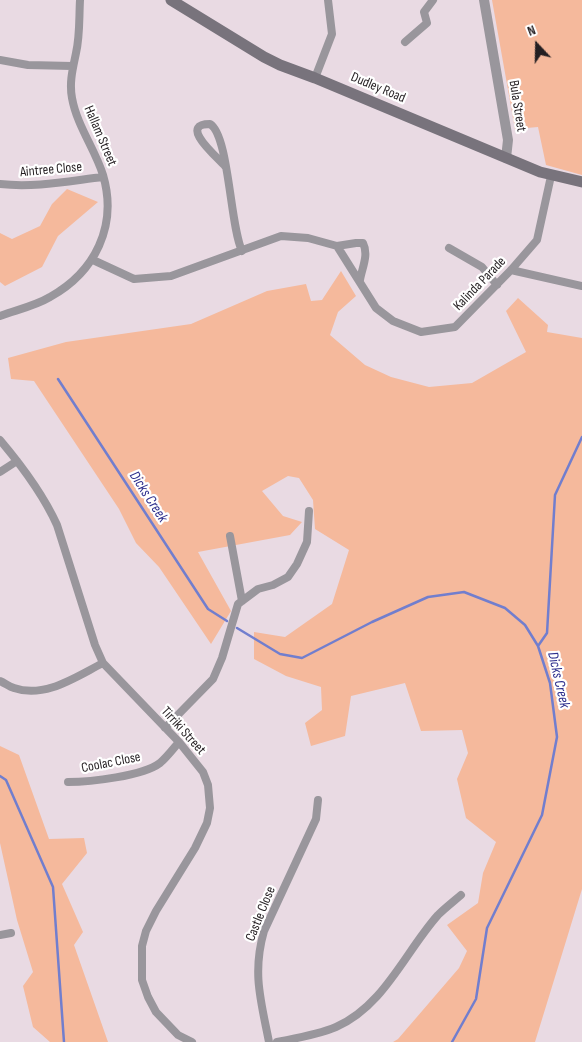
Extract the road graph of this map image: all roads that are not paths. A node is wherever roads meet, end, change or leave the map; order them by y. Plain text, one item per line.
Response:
1 (80, 0) edge
2 (171, 0) edge
3 (328, 0) edge
4 (433, 0) edge
5 (484, 0) edge
6 (405, 42) dead end
7 (0, 60) edge
8 (72, 66) junction
9 (315, 78) junction
10 (506, 158) junction
11 (225, 166) junction
12 (551, 176) junction
13 (104, 177) junction
14 (582, 182) edge
15 (0, 184) edge
16 (337, 246) junction
17 (448, 248) dead end
18 (242, 251) junction
19 (93, 260) junction
20 (511, 270) junction
21 (360, 280) junction
22 (497, 285) junction
23 (582, 286) edge
24 (0, 316) edge
25 (0, 440) edge
26 (17, 461) junction
27 (0, 472) edge
28 (309, 511) dead end
29 (230, 536) dead end
30 (242, 601) junction
31 (103, 663) junction
32 (0, 681) edge
33 (165, 728) junction
34 (179, 742) junction
35 (68, 782) dead end
36 (318, 800) dead end
37 (461, 895) dead end
38 (11, 933) dead end
39 (0, 935) edge
40 (192, 1042) edge
41 (269, 1042) edge
42 (277, 1042) edge

1 - 8 street, Hallam Street
2 - 9 main road, Dudley Road
3 - 9 street
4 - 6 street
5 - 10 street, Bula Street
7 - 8 street
8 - 13 street, Hallam Street
9 - 10 main road, Dudley Road
10 - 12 main road, Dudley Road
11 - 11 street
11 - 18 street
12 - 14 main road, Dudley Road
12 - 20 street, Kalinda Parade
13 - 15 street, Aintree Close
13 - 19 street, Hallam Street
16 - 18 street
16 - 21 street, Kalinda Parade
16 - 21 street
17 - 22 street
18 - 19 street
19 - 24 street, Hallam Street
20 - 22 street, Kalinda Parade
20 - 23 street
21 - 22 street, Kalinda Parade
25 - 26 street, Tirriki Street
26 - 27 street
26 - 31 street, Tirriki Street
28 - 30 street
29 - 30 street
30 - 33 street
31 - 32 street
31 - 33 street, Tirriki Street
33 - 34 street, Tirriki Street
34 - 35 street, Coolac Close
34 - 40 street, Tirriki Street
36 - 41 street, Castle Close
37 - 42 street
38 - 39 street

